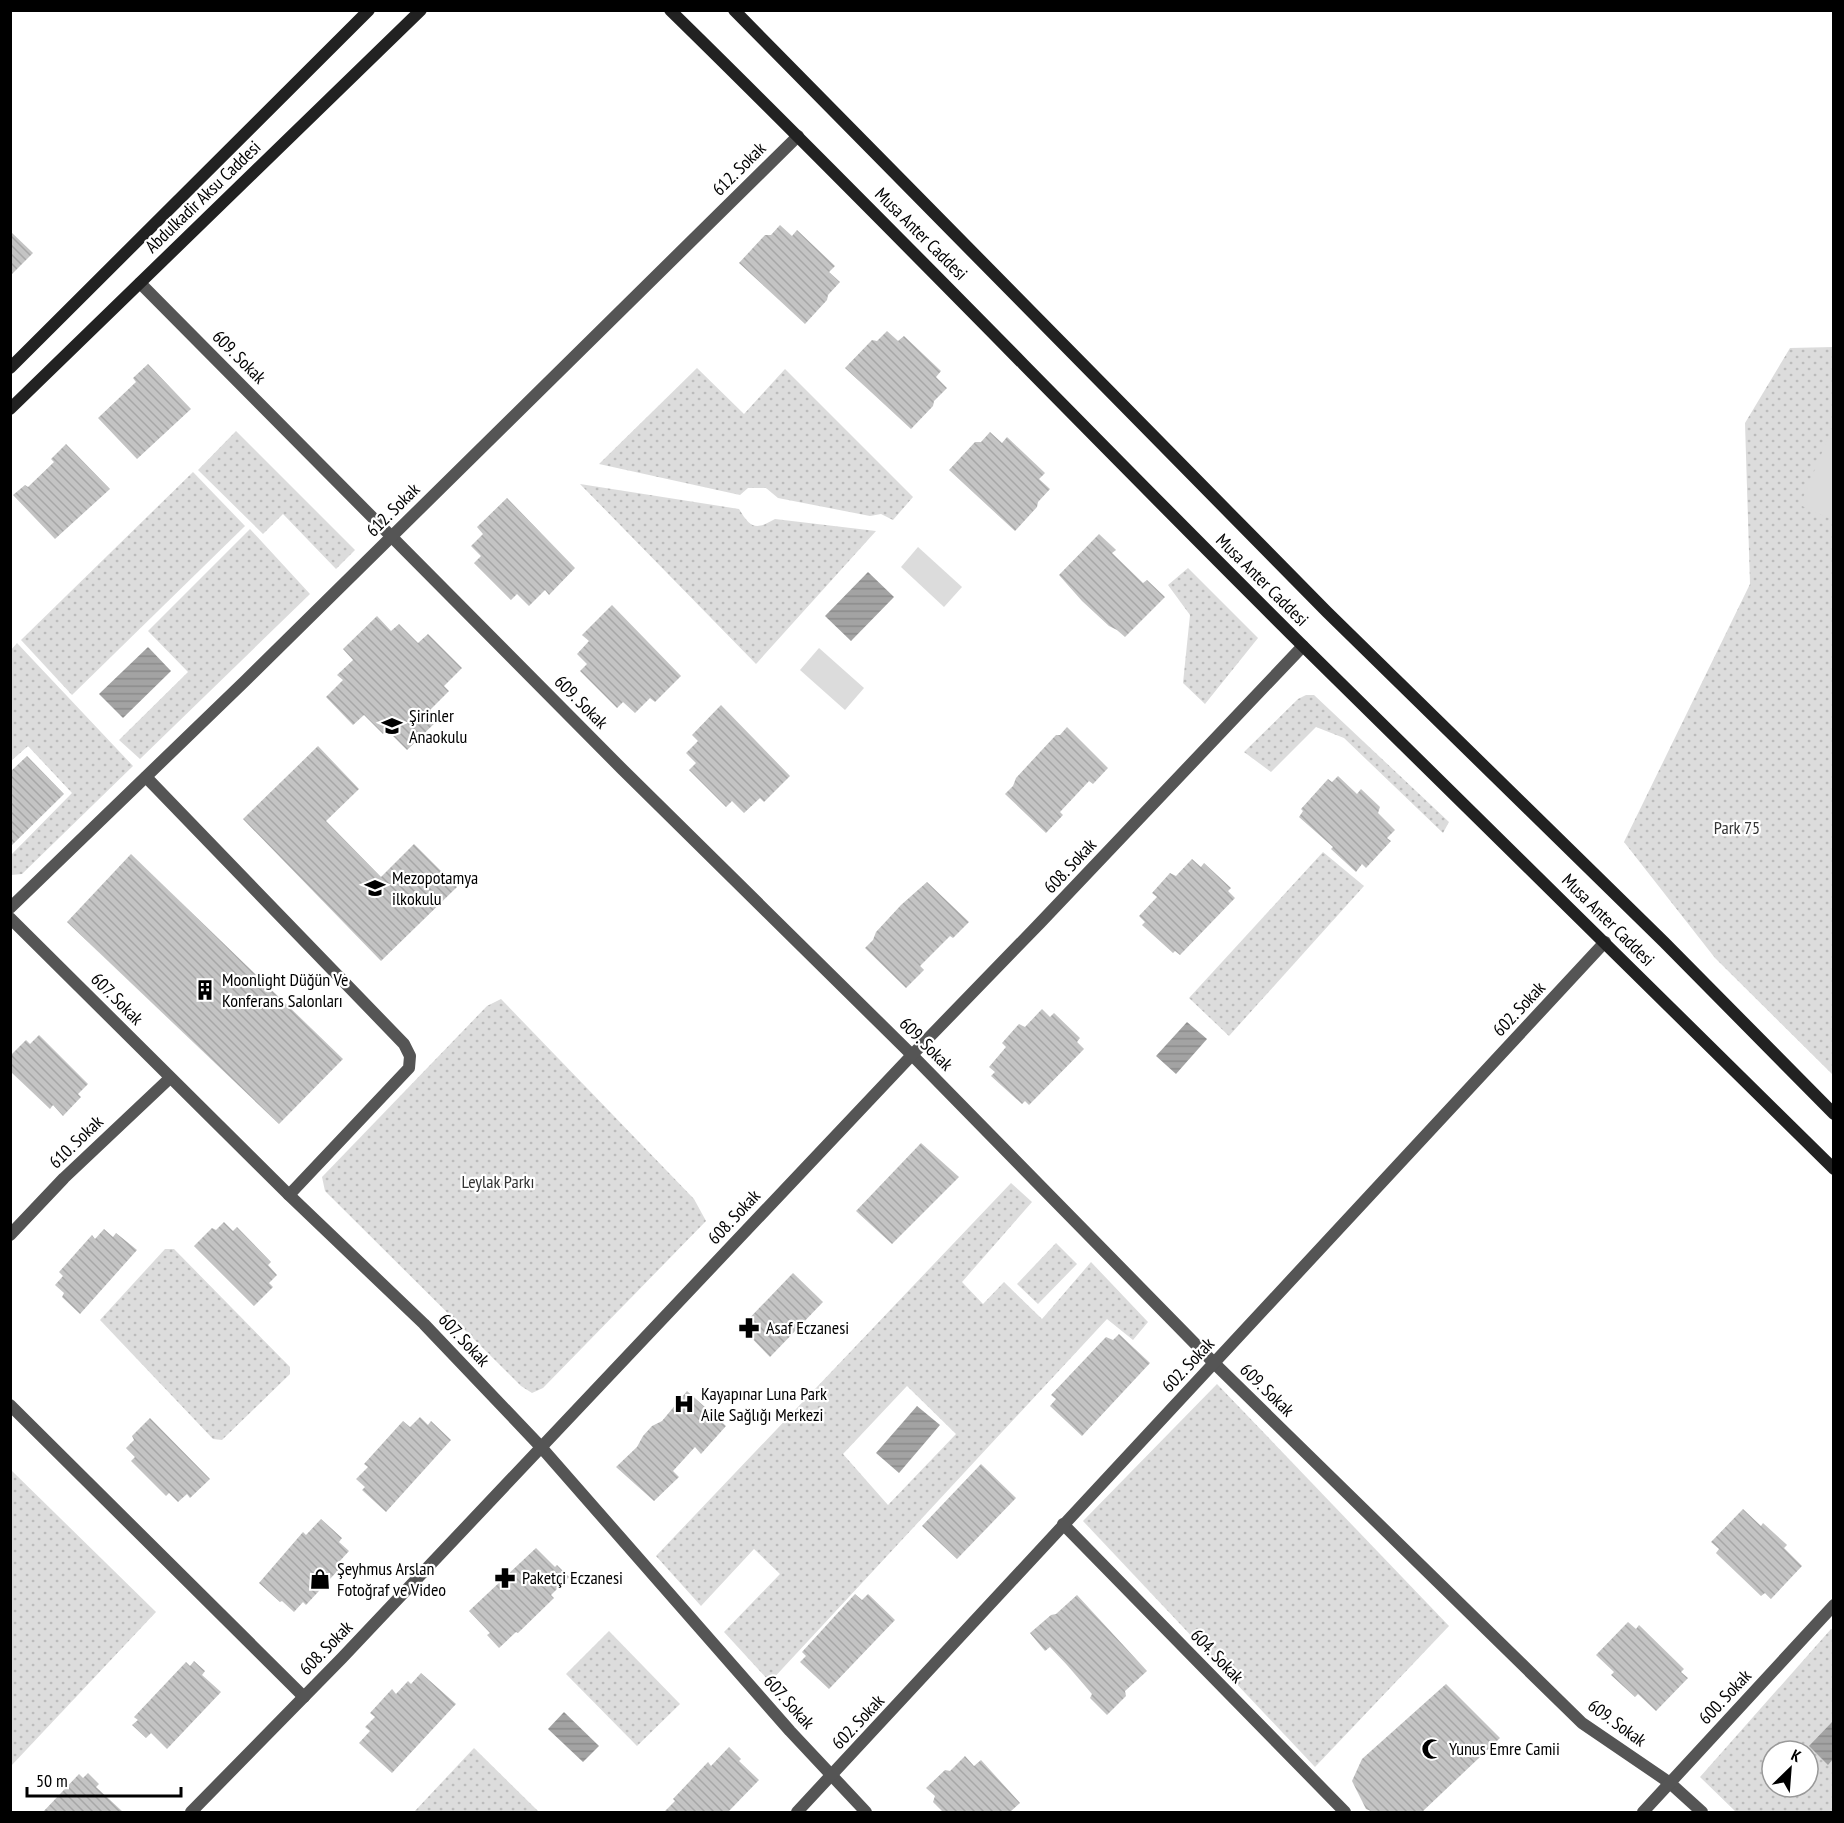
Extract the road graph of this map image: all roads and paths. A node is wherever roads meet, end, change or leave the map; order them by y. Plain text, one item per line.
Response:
1 (369, 10) edge
2 (421, 10) edge
3 (670, 10) edge
4 (734, 10) edge
5 (798, 136) junction
6 (140, 283) junction
7 (10, 368) edge
8 (10, 409) edge
9 (392, 536) junction
10 (1303, 646) junction
11 (146, 777) junction
12 (10, 908) edge
13 (10, 918) edge
14 (1605, 942) junction
15 (912, 1055) junction
16 (170, 1078) junction
17 (1833, 1114) edge
18 (1833, 1169) edge
19 (289, 1195) junction
20 (10, 1235) edge
21 (1214, 1363) junction
22 (10, 1405) edge
23 (541, 1447) junction
24 (1063, 1524) junction
25 (1833, 1605) edge
26 (304, 1697) junction
27 (832, 1776) junction
28 (1670, 1783) junction
29 (192, 1812) edge
30 (797, 1812) edge
31 (866, 1812) edge
32 (1345, 1812) edge
33 (1643, 1812) edge
34 (1702, 1812) edge

1 - 7 main road, Abdulkadir Aksu Caddesi
2 - 6 main road, Abdulkadir Aksu Caddesi
3 - 5 main road, Musa Anter Caddesi
4 - 17 main road, Musa Anter Caddesi
5 - 9 street, 612. Sokak
5 - 10 main road, Musa Anter Caddesi
6 - 8 main road, Abdulkadir Aksu Caddesi
6 - 9 street, 609. Sokak
9 - 11 street, 612. Sokak
9 - 15 street, 609. Sokak
10 - 14 main road, Musa Anter Caddesi
10 - 15 street, 608. Sokak
11 - 12 street, 612. Sokak
11 - 19 street
13 - 16 street, 607. Sokak
14 - 18 main road, Musa Anter Caddesi
14 - 21 street, 602. Sokak
15 - 21 street, 609. Sokak
15 - 23 street, 608. Sokak
16 - 19 street, 607. Sokak
16 - 20 street, 610. Sokak
19 - 23 street, 607. Sokak
21 - 24 street, 602. Sokak
21 - 28 street, 609. Sokak
22 - 26 street
23 - 26 street, 608. Sokak
23 - 27 street, 607. Sokak
24 - 27 street, 602. Sokak
24 - 32 street, 604. Sokak
25 - 28 street, 600. Sokak
26 - 29 street, 608. Sokak
27 - 30 street, 602. Sokak
27 - 31 street, 607. Sokak
28 - 33 street, 600. Sokak
28 - 34 street, 609. Sokak

